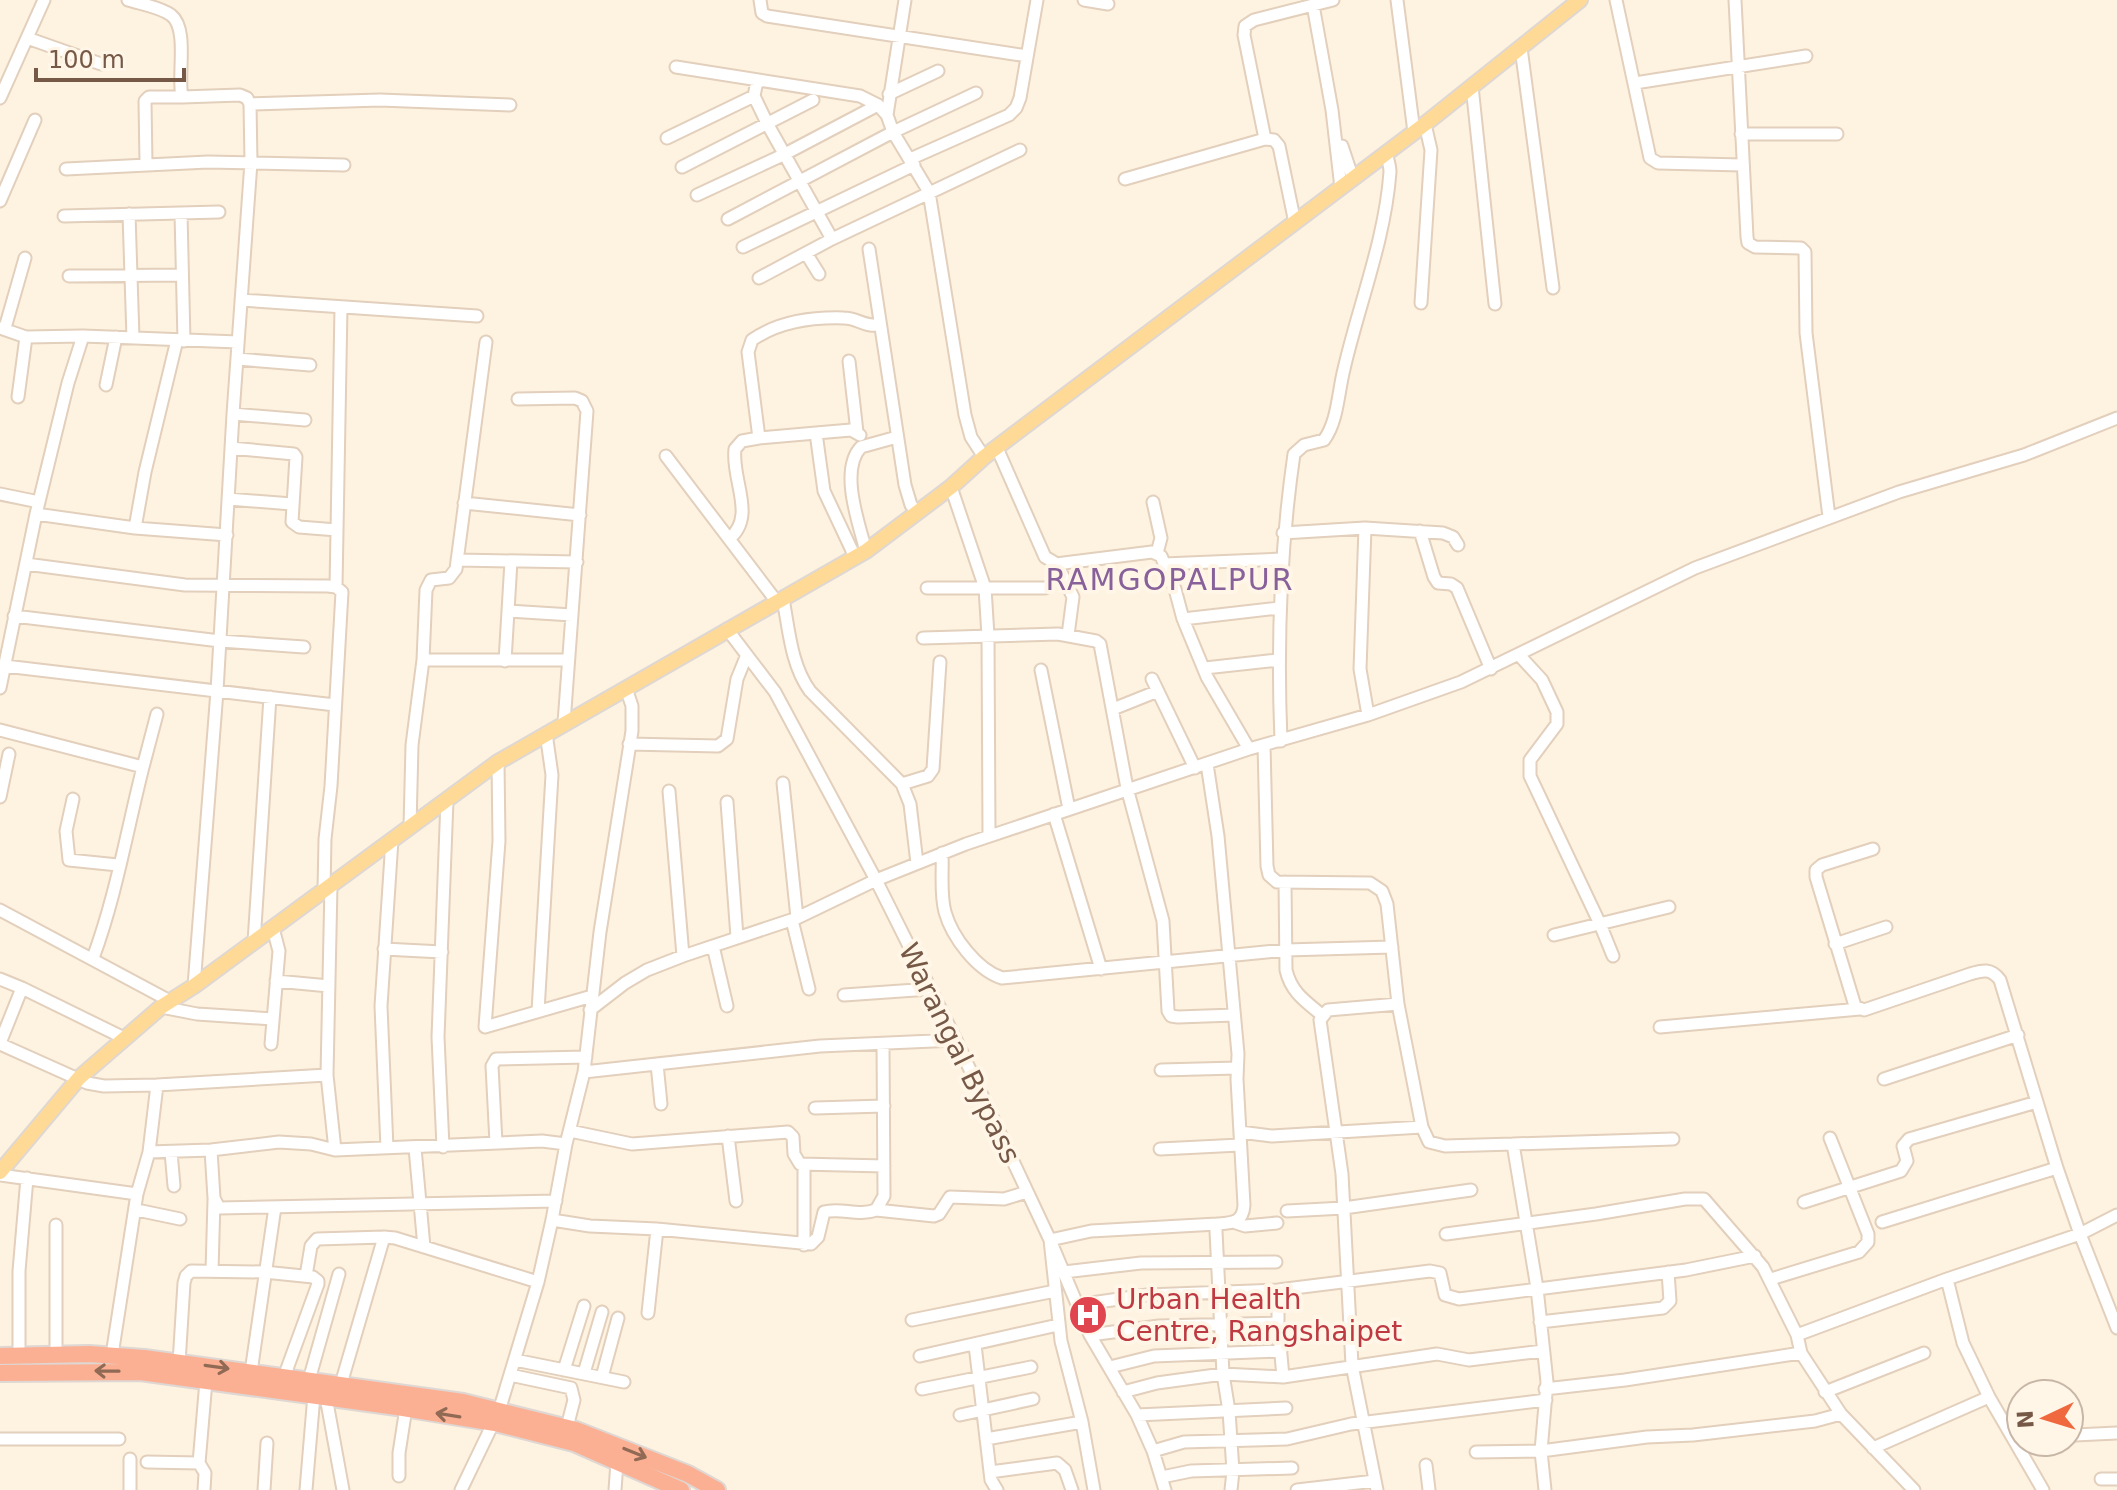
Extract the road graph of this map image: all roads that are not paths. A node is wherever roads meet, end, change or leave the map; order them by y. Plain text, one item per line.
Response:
1 (44, 0) edge
2 (128, 0) edge
3 (760, 0) edge
4 (905, 0) edge
5 (1037, 0) edge
6 (1084, 0) edge
7 (1333, 0) edge
8 (1397, 0) edge
9 (1580, 0) edge
10 (1616, 0) edge
11 (1735, 0) edge
12 (1108, 4) dead end
13 (1313, 5) junction
14 (27, 38) junction
15 (900, 38) junction
16 (1521, 48) junction
17 (1027, 56) junction
18 (1806, 56) dead end
19 (101, 64) dead end
20 (676, 67) dead end
21 (1737, 67) junction
22 (938, 71) dead end
23 (757, 81) junction
24 (1635, 83) junction
25 (1472, 86) junction
26 (976, 93) dead end
27 (889, 94) junction
28 (754, 96) junction
29 (182, 97) junction
30 (0, 98) edge
31 (813, 100) dead end
32 (250, 104) junction
33 (510, 105) dead end
34 (878, 105) junction
35 (887, 115) junction
36 (35, 120) dead end
37 (768, 125) junction
38 (1419, 128) junction
39 (893, 132) junction
40 (1741, 134) junction
41 (1837, 134) dead end
42 (667, 138) dead end
43 (1265, 139) junction
44 (1342, 146) dead end
45 (1020, 150) dead end
46 (1386, 154) junction
47 (783, 155) junction
48 (251, 162) junction
49 (912, 162) junction
50 (146, 164) junction
51 (344, 165) dead end
52 (1742, 165) junction
53 (682, 167) dead end
54 (66, 169) dead end
55 (1125, 179) dead end
56 (799, 183) junction
57 (1347, 183) junction
58 (929, 192) junction
59 (697, 195) dead end
60 (0, 201) edge
61 (219, 212) dead end
62 (181, 213) junction
63 (815, 213) junction
64 (129, 214) junction
65 (64, 216) dead end
66 (728, 219) dead end
67 (1295, 223) junction
68 (832, 239) junction
69 (743, 247) dead end
70 (869, 249) dead end
71 (806, 253) junction
72 (25, 258) dead end
73 (819, 274) dead end
74 (131, 275) junction
75 (182, 275) junction
76 (69, 276) dead end
77 (759, 278) dead end
78 (1553, 288) dead end
79 (241, 300) junction
80 (1421, 303) dead end
81 (1495, 304) dead end
82 (341, 307) junction
83 (477, 316) dead end
84 (880, 325) junction
85 (2, 329) edge
86 (83, 336) junction
87 (26, 337) junction
88 (116, 337) junction
89 (133, 338) junction
90 (181, 340) junction
91 (238, 342) junction
92 (486, 342) dead end
93 (237, 359) junction
94 (849, 361) dead end
95 (310, 365) dead end
96 (106, 385) dead end
97 (18, 397) dead end
98 (518, 399) dead end
99 (233, 414) junction
100 (2117, 418) edge
101 (305, 420) dead end
102 (857, 432) junction
103 (816, 433) junction
104 (897, 437) junction
105 (759, 438) junction
106 (868, 445) junction
107 (231, 448) junction
108 (997, 448) junction
109 (666, 456) dead end
110 (984, 457) junction
111 (951, 487) junction
112 (0, 494) edge
113 (228, 499) junction
114 (1153, 502) dead end
115 (464, 503) junction
116 (292, 504) junction
117 (38, 508) junction
118 (918, 513) junction
119 (580, 515) junction
120 (1829, 517) junction
121 (135, 528) junction
122 (1365, 528) junction
123 (337, 530) junction
124 (1420, 531) junction
125 (1283, 533) junction
126 (227, 535) junction
127 (729, 539) junction
128 (1458, 545) dead end
129 (1157, 553) junction
130 (860, 554) junction
131 (1282, 559) junction
132 (457, 560) junction
133 (511, 561) junction
134 (577, 562) junction
135 (26, 564) junction
136 (1057, 564) junction
137 (1164, 564) junction
138 (222, 585) junction
139 (336, 587) junction
140 (927, 588) dead end
141 (985, 588) junction
142 (1045, 588) dead end
143 (780, 601) junction
144 (1279, 608) junction
145 (508, 611) junction
146 (572, 615) junction
147 (1183, 619) junction
148 (14, 620) junction
149 (0, 621) edge
150 (727, 629) junction
151 (1068, 635) junction
152 (988, 636) junction
153 (923, 638) dead end
154 (220, 641) junction
155 (304, 647) dead end
156 (1519, 655) junction
157 (746, 657) junction
158 (423, 660) junction
159 (567, 660) junction
160 (1278, 660) junction
161 (505, 661) junction
162 (940, 662) dead end
163 (5, 666) junction
164 (1205, 668) junction
165 (1491, 669) junction
166 (1041, 670) dead end
167 (0, 688) edge
168 (626, 688) junction
169 (217, 691) junction
170 (270, 697) junction
171 (335, 705) junction
172 (1113, 709) junction
173 (157, 714) dead end
174 (1368, 715) junction
175 (564, 723) junction
176 (0, 730) edge
177 (546, 733) junction
178 (1281, 741) junction
179 (629, 744) junction
180 (1264, 745) junction
181 (1249, 749) junction
182 (9, 754) dead end
183 (498, 762) junction
184 (1207, 764) junction
185 (143, 767) junction
186 (1195, 768) junction
187 (783, 783) dead end
188 (902, 784) junction
189 (1127, 788) junction
190 (669, 791) dead end
191 (0, 797) edge
192 (73, 799) dead end
193 (447, 800) junction
194 (727, 802) dead end
195 (1069, 809) junction
196 (1054, 814) junction
197 (410, 827) junction
198 (989, 835) junction
199 (392, 840) junction
200 (1873, 849) dead end
201 (942, 853) junction
202 (917, 863) junction
203 (118, 865) junction
204 (876, 880) junction
205 (1285, 882) junction
206 (327, 888) junction
207 (1669, 907) dead end
208 (0, 910) edge
209 (794, 919) junction
210 (1600, 924) junction
211 (1886, 927) dead end
212 (273, 928) junction
213 (1554, 935) dead end
214 (737, 937) junction
215 (254, 942) junction
216 (1835, 944) junction
217 (713, 946) junction
218 (1392, 947) junction
219 (384, 949) junction
220 (1286, 950) junction
221 (442, 952) junction
222 (683, 956) junction
223 (1228, 956) junction
224 (1613, 956) dead end
225 (93, 958) junction
226 (1166, 962) junction
227 (1101, 969) junction
228 (0, 979) edge
229 (276, 981) junction
230 (194, 986) junction
231 (329, 986) junction
232 (22, 988) junction
233 (809, 989) dead end
234 (930, 989) junction
235 (844, 995) dead end
236 (592, 996) junction
237 (166, 1004) junction
238 (1398, 1004) junction
239 (727, 1006) dead end
240 (1860, 1009) junction
241 (590, 1010) junction
242 (538, 1011) junction
243 (1234, 1015) junction
244 (1322, 1015) junction
245 (273, 1019) junction
246 (1660, 1027) dead end
247 (2018, 1035) junction
248 (124, 1038) junction
249 (956, 1040) junction
250 (0, 1043) edge
251 (271, 1044) dead end
252 (883, 1044) junction
253 (586, 1057) junction
254 (657, 1064) junction
255 (1237, 1068) junction
256 (1161, 1070) dead end
257 (584, 1072) junction
258 (327, 1075) junction
259 (79, 1078) junction
260 (1884, 1079) dead end
261 (157, 1085) junction
262 (2037, 1102) junction
263 (661, 1104) dead end
264 (884, 1106) junction
265 (815, 1108) dead end
266 (1422, 1127) junction
267 (570, 1131) junction
268 (1336, 1132) junction
269 (728, 1136) junction
270 (1240, 1138) junction
271 (1830, 1138) dead end
272 (1673, 1139) dead end
273 (496, 1143) junction
274 (566, 1144) junction
275 (1513, 1144) junction
276 (443, 1147) junction
277 (387, 1148) junction
278 (415, 1148) junction
279 (1160, 1149) dead end
280 (211, 1150) junction
281 (335, 1150) junction
282 (149, 1152) junction
283 (171, 1152) junction
284 (6, 1158) edge
285 (804, 1166) junction
286 (884, 1166) junction
287 (2057, 1168) junction
288 (0, 1173) edge
289 (27, 1178) junction
290 (174, 1186) dead end
291 (1849, 1187) junction
292 (1471, 1190) dead end
293 (1027, 1192) junction
294 (137, 1194) junction
295 (214, 1198) junction
296 (556, 1201) junction
297 (736, 1201) dead end
298 (421, 1202) junction
299 (1804, 1202) dead end
300 (275, 1207) junction
301 (1344, 1208) junction
302 (137, 1210) junction
303 (876, 1210) junction
304 (1287, 1211) dead end
305 (2117, 1215) edge
306 (180, 1219) dead end
307 (552, 1220) junction
308 (1882, 1222) dead end
309 (1236, 1223) junction
310 (1277, 1223) dead end
311 (1217, 1224) junction
312 (1526, 1224) junction
313 (56, 1225) dead end
314 (657, 1229) junction
315 (1446, 1234) dead end
316 (2080, 1234) junction
317 (384, 1237) junction
318 (1050, 1240) junction
319 (804, 1245) junction
320 (424, 1247) junction
321 (1755, 1256) junction
322 (1276, 1262) dead end
323 (1217, 1263) junction
324 (212, 1271) junction
325 (264, 1272) junction
326 (1064, 1272) junction
327 (1668, 1272) junction
328 (339, 1274) dead end
329 (306, 1276) junction
330 (1771, 1279) junction
331 (1947, 1279) junction
332 (1349, 1280) junction
333 (538, 1282) junction
334 (1537, 1288) junction
335 (1278, 1290) junction
336 (1055, 1291) junction
337 (1220, 1293) junction
338 (1077, 1305) junction
339 (584, 1306) dead end
340 (602, 1312) dead end
341 (648, 1313) dead end
342 (618, 1318) dead end
343 (912, 1320) dead end
344 (1540, 1322) junction
345 (1278, 1323) junction
346 (1058, 1325) junction
347 (1222, 1325) junction
348 (2117, 1328) edge
349 (1090, 1335) junction
350 (1797, 1335) junction
351 (975, 1345) junction
352 (1281, 1351) junction
353 (1543, 1351) junction
354 (1801, 1353) junction
355 (1924, 1353) dead end
356 (56, 1354) junction
357 (112, 1355) junction
358 (1224, 1355) junction
359 (0, 1356) edge
360 (19, 1356) junction
361 (920, 1356) dead end
362 (515, 1360) junction
363 (179, 1363) junction
364 (1352, 1365) junction
365 (1031, 1367) dead end
366 (1110, 1367) junction
367 (564, 1370) junction
368 (251, 1372) junction
369 (0, 1373) edge
370 (584, 1373) junction
371 (1223, 1374) junction
372 (510, 1375) junction
373 (284, 1377) junction
374 (602, 1377) junction
375 (1283, 1377) junction
376 (980, 1378) junction
377 (206, 1381) junction
378 (624, 1382) dead end
379 (341, 1384) junction
380 (922, 1389) dead end
381 (316, 1391) junction
382 (1123, 1392) junction
383 (1825, 1392) junction
384 (1546, 1394) junction
385 (1989, 1397) junction
386 (1033, 1399) dead end
387 (406, 1408) junction
388 (1286, 1408) dead end
389 (983, 1411) junction
390 (1229, 1411) junction
391 (1841, 1414) junction
392 (960, 1415) dead end
393 (1137, 1415) junction
394 (497, 1417) junction
395 (1082, 1422) junction
396 (1365, 1422) junction
397 (567, 1427) junction
398 (2117, 1433) edge
399 (2085, 1435) edge
400 (0, 1439) edge
401 (119, 1439) dead end
402 (986, 1439) junction
403 (1230, 1440) junction
404 (267, 1443) dead end
405 (1873, 1448) junction
406 (1153, 1451) junction
407 (1541, 1451) junction
408 (1476, 1452) dead end
409 (130, 1459) dead end
410 (147, 1462) dead end
411 (617, 1462) junction
412 (199, 1463) junction
413 (1426, 1465) dead end
414 (1292, 1468) dead end
415 (1233, 1471) junction
416 (990, 1472) junction
417 (399, 1476) dead end
418 (1162, 1477) junction
419 (2101, 1479) dead end
420 (2117, 1479) edge
421 (685, 1485) edge
422 (1376, 1485) edge
423 (130, 1490) edge
424 (204, 1490) edge
425 (264, 1490) edge
426 (306, 1490) edge
427 (343, 1490) edge
428 (461, 1490) edge
429 (615, 1490) edge
430 (717, 1490) edge
431 (997, 1490) edge
432 (1072, 1490) edge
433 (1094, 1490) edge
434 (1165, 1490) edge
435 (1231, 1490) edge
436 (1297, 1490) edge
437 (1429, 1490) edge
438 (1545, 1490) edge
439 (1914, 1490) edge
440 (2043, 1490) edge

1 - 14 street
2 - 29 street
3 - 15 street
4 - 15 street
5 - 17 street
6 - 12 street
7 - 13 street
8 - 38 street
9 - 16 main road
10 - 24 street
11 - 21 street
13 - 43 street
13 - 57 street
14 - 19 street
14 - 30 street
15 - 17 street
15 - 27 street
16 - 25 main road
16 - 78 street
17 - 49 street
18 - 21 street
20 - 23 street
21 - 24 street
21 - 40 street
22 - 27 street
23 - 28 street
23 - 34 street
24 - 52 street
25 - 38 main road
25 - 81 street
26 - 39 street
27 - 35 street
28 - 37 street
28 - 42 street
29 - 32 street
29 - 50 street
31 - 37 street
32 - 33 street
32 - 48 street
34 - 35 street
34 - 47 street
35 - 39 street
36 - 60 street
37 - 47 street
37 - 53 street
38 - 46 main road
38 - 80 street
39 - 49 street
39 - 56 street
40 - 41 street
40 - 52 street
43 - 55 street
43 - 67 street
44 - 57 street
45 - 58 street
46 - 57 main road
46 - 125 street
47 - 56 street
47 - 59 street
48 - 50 street
48 - 51 street
48 - 79 street
49 - 58 street
49 - 63 street
50 - 54 street
52 - 120 street
56 - 63 street
56 - 66 street
57 - 67 main road
58 - 68 street
58 - 110 street
61 - 62 street
62 - 64 street
62 - 75 street
63 - 68 street
63 - 69 street
64 - 65 street
64 - 74 street
67 - 108 main road
68 - 71 street
70 - 84 street
71 - 73 street
71 - 77 street
72 - 85 street
74 - 75 street
74 - 76 street
74 - 89 street
75 - 90 street
79 - 82 street
79 - 91 street
82 - 83 street
82 - 123 street
84 - 104 street
84 - 105 street
85 - 87 street
86 - 87 street
86 - 88 street
86 - 117 street
87 - 97 street
88 - 89 street
88 - 96 street
89 - 90 street
90 - 91 street
90 - 121 street
91 - 93 street
92 - 115 street
93 - 95 street
93 - 99 street
94 - 102 street
98 - 119 street
99 - 101 street
99 - 107 street
100 - 120 street
102 - 103 street
102 - 106 street
103 - 105 street
103 - 130 street
104 - 106 street
104 - 118 street
105 - 127 street
106 - 130 street
107 - 113 street
107 - 116 street
108 - 110 main road
108 - 136 street
109 - 127 street
110 - 111 main road
111 - 118 main road
111 - 141 street
112 - 117 street
113 - 116 street
113 - 126 street
114 - 129 street
115 - 119 street
115 - 132 street
116 - 123 street
117 - 121 street
117 - 135 street
118 - 130 main road
119 - 134 street
120 - 156 street
121 - 126 street
122 - 124 street
122 - 125 street
122 - 174 street
123 - 139 street
124 - 128 street
124 - 165 street
125 - 131 street
126 - 138 street
127 - 143 street
129 - 136 street
129 - 137 street
130 - 143 main road
131 - 137 street
131 - 144 street
132 - 133 street
132 - 158 street
133 - 134 street
133 - 145 street
134 - 146 street
135 - 138 street
135 - 148 street
136 - 151 street
137 - 147 street
138 - 139 street
138 - 154 street
139 - 171 street
140 - 141 street
141 - 142 street
141 - 152 street
143 - 150 main road
143 - 188 street
144 - 147 street
144 - 160 street
145 - 146 street
145 - 161 street
146 - 159 street
147 - 164 street
148 - 149 street
148 - 154 street
148 - 163 street
150 - 157 street, Warangal Bypass
150 - 168 main road
151 - 152 street
151 - 172 street
152 - 153 street
152 - 198 street
154 - 155 street
154 - 169 street
156 - 165 street
156 - 210 street
157 - 179 street
157 - 204 street, Warangal Bypass
158 - 161 street
158 - 197 street
159 - 161 street
159 - 175 street
160 - 164 street
160 - 178 street
162 - 188 street
163 - 167 street
163 - 169 street
164 - 181 street
165 - 174 street
166 - 195 street
168 - 175 main road
168 - 179 street
169 - 170 street
169 - 230 street
170 - 171 street
170 - 215 street
171 - 206 street
172 - 186 street
172 - 189 street
173 - 185 street
174 - 178 street
175 - 177 main road
176 - 185 street
177 - 183 main road
177 - 242 street
178 - 180 street
179 - 236 street
180 - 181 street
180 - 205 street
181 - 184 street
182 - 191 street
183 - 193 main road
183 - 242 street
184 - 186 street
184 - 223 street
185 - 203 street
186 - 189 street
187 - 209 street
188 - 202 street
189 - 195 street
189 - 226 street
190 - 222 street
192 - 203 street
193 - 197 main road
193 - 221 street
194 - 214 street
195 - 196 street
196 - 198 street
196 - 227 street
197 - 199 main road
198 - 201 street
199 - 206 main road
199 - 219 street
200 - 216 street
201 - 202 street
201 - 227 street
202 - 204 street
203 - 225 street
204 - 209 street
204 - 234 street, Warangal Bypass
205 - 218 street
205 - 220 street
206 - 212 main road
206 - 231 street
207 - 210 street
208 - 225 street
209 - 214 street
209 - 233 street
210 - 213 street
210 - 224 street
211 - 216 street
212 - 215 main road
212 - 229 street
214 - 217 street
215 - 230 main road
216 - 240 street
217 - 222 street
217 - 239 street
218 - 220 street
218 - 238 street
219 - 221 street
219 - 277 street
220 - 223 street
220 - 244 street
221 - 276 street
222 - 241 street
223 - 226 street
223 - 243 street
225 - 237 street
226 - 227 street
226 - 243 street
228 - 232 street
229 - 231 street
229 - 245 street
230 - 237 main road
231 - 258 street
232 - 248 street
232 - 250 street
234 - 235 street
234 - 249 street, Warangal Bypass
236 - 241 street
236 - 242 street
237 - 245 street
237 - 248 main road
238 - 244 street
238 - 266 street
240 - 246 street
240 - 247 street
241 - 253 street
243 - 255 street
244 - 268 street
245 - 251 street
247 - 260 street
247 - 262 street
248 - 259 main road
249 - 252 street
249 - 293 street, Warangal Bypass
250 - 259 street
252 - 254 street
252 - 264 street
253 - 257 street
253 - 273 street
254 - 257 street
254 - 263 street
255 - 256 street
255 - 270 street
257 - 267 street
258 - 261 street
258 - 281 street
259 - 261 street
259 - 284 main road
261 - 282 street
262 - 287 street
262 - 291 street
264 - 265 street
264 - 286 street
266 - 268 street
266 - 275 street
267 - 269 street
267 - 274 street
268 - 270 street
268 - 301 street
269 - 285 street
269 - 297 street
270 - 279 street
270 - 309 street
271 - 291 street
272 - 275 street
273 - 274 street
273 - 276 street
274 - 296 street
275 - 312 street
276 - 278 street
277 - 278 street
277 - 281 street
278 - 298 street
280 - 281 street
280 - 283 street
280 - 295 street
282 - 283 street
282 - 294 street
283 - 290 street
284 - 288 main road
285 - 286 street
285 - 319 street
286 - 303 street
287 - 308 street
287 - 316 street
288 - 289 street
289 - 294 street
289 - 360 street
291 - 299 street
291 - 330 street
292 - 301 street
293 - 303 street
293 - 318 street, Warangal Bypass
294 - 302 street
295 - 300 street
295 - 324 street
296 - 298 street
296 - 307 street
298 - 300 street
298 - 320 street
300 - 325 street
301 - 304 street
301 - 332 street
302 - 306 street
302 - 357 street
303 - 319 street
305 - 316 street
307 - 314 street
307 - 333 street
309 - 310 street
309 - 311 street
311 - 318 street
311 - 323 street
312 - 315 street
312 - 321 street
312 - 334 street
313 - 356 street
314 - 319 street
314 - 341 street
316 - 331 street
316 - 348 street
317 - 320 street
317 - 329 street
317 - 379 street
318 - 326 street, Warangal Bypass
318 - 336 street
320 - 333 street
321 - 327 street
321 - 330 street
322 - 323 street
323 - 326 street
323 - 337 street
324 - 325 street
324 - 363 street
325 - 329 street
325 - 368 street
326 - 338 street, Warangal Bypass
327 - 334 street
327 - 344 street
328 - 381 street
329 - 373 street
330 - 350 street
331 - 350 street
331 - 385 street
332 - 334 street
332 - 335 street
332 - 364 street
333 - 362 street
334 - 344 street
335 - 337 street
335 - 345 street
336 - 343 street
336 - 346 street
337 - 338 street
337 - 347 street
338 - 349 street, Warangal Bypass
339 - 367 street
340 - 370 street
342 - 374 street
344 - 353 street
345 - 347 street
345 - 352 street
346 - 351 street
346 - 395 street
347 - 349 street
347 - 358 street
349 - 366 street, Warangal Bypass
350 - 354 street
351 - 361 street
351 - 376 street
352 - 358 street
352 - 375 street
353 - 364 street
353 - 384 street
354 - 383 street
354 - 384 street
355 - 383 street
356 - 357 highway
356 - 360 highway
357 - 363 highway
358 - 366 street
358 - 371 street
359 - 360 highway
362 - 367 street
362 - 372 street
363 -> 368 highway
364 - 375 street
364 - 396 street
365 - 376 street
366 - 382 street, Warangal Bypass
367 - 370 street
368 - 373 highway
377 -> 369 highway
370 - 374 street
371 - 375 street
371 - 382 street
371 - 390 street
372 - 394 street
372 - 397 street
373 - 381 highway
374 - 378 street
376 - 380 street
376 - 389 street
377 - 381 highway
377 - 412 street
379 - 381 highway
379 - 394 highway
381 - 387 highway
381 - 426 street
381 - 427 street
382 - 393 street, Warangal Bypass
383 - 391 street
384 - 396 street
384 - 407 street
385 - 405 street
385 - 440 street
386 - 389 street
394 -> 387 highway
387 - 417 street
388 - 390 street
389 - 392 street
389 - 402 street
390 - 393 street
390 - 403 street
391 - 405 street
391 - 407 street
393 - 406 street, Warangal Bypass
394 - 397 highway
394 - 411 highway
394 - 428 street
395 - 402 street
395 - 433 street
396 - 403 street
396 - 422 street
397 -> 421 highway
398 - 399 street
400 - 401 street
402 - 416 street
403 - 406 street
403 - 415 street
404 - 425 street
405 - 439 street
406 - 418 street, Warangal Bypass
407 - 408 street
407 - 438 street
409 - 423 street
410 - 412 street
411 - 421 highway
411 - 429 street
412 - 424 street
413 - 437 street
414 - 415 street
415 - 418 street
415 - 435 street
416 - 431 street
416 - 432 street
418 - 434 street, Warangal Bypass
419 - 420 street
421 - 430 highway
422 - 436 street

